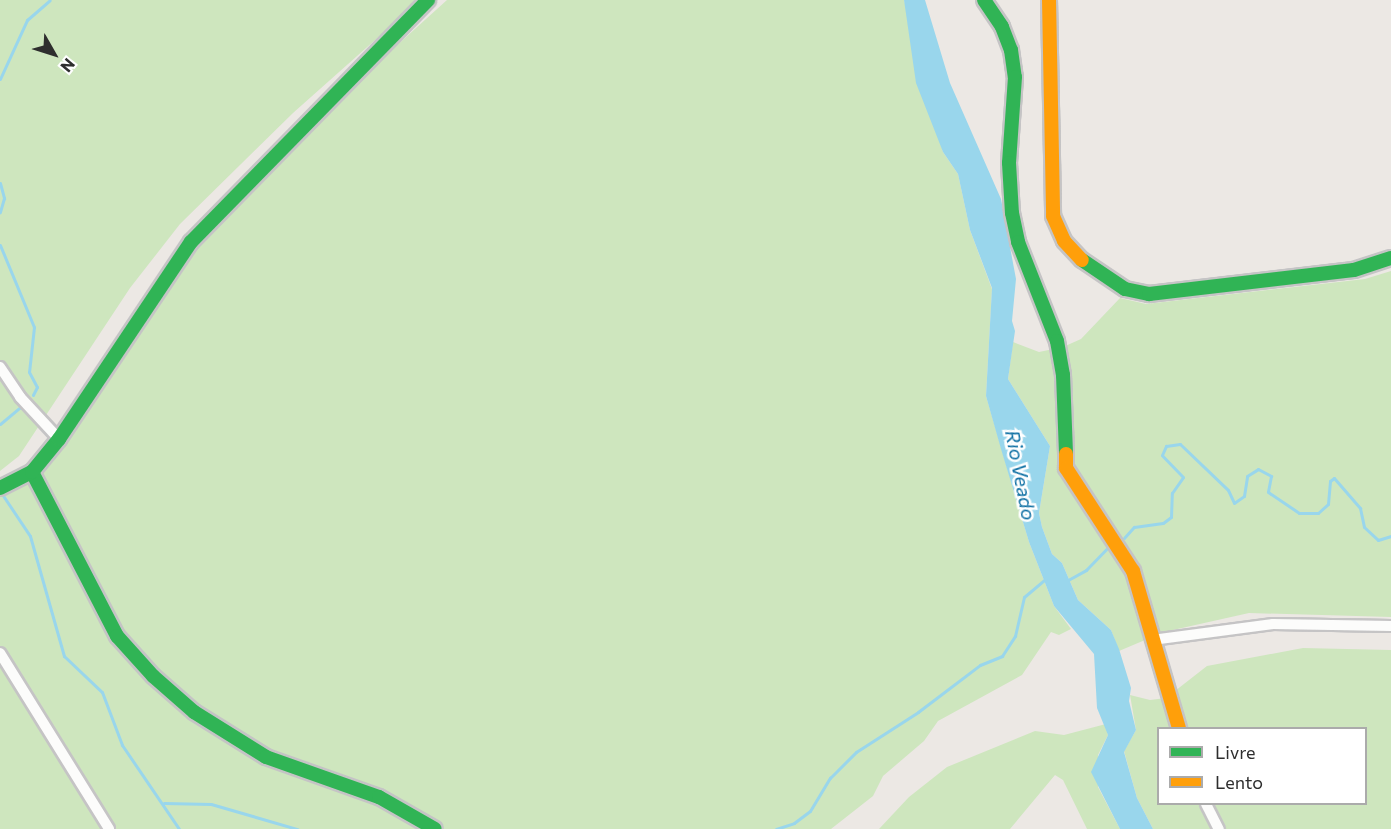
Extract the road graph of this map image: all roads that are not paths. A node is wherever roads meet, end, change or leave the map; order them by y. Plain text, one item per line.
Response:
1 (428, 0) edge
2 (984, 0) edge
3 (1049, 0) edge
4 (1391, 258) edge
5 (0, 367) edge
6 (59, 439) junction
7 (32, 472) junction
8 (0, 488) edge
9 (1391, 626) edge
10 (1152, 640) junction
11 (0, 653) edge
12 (1178, 727) edge
13 (1207, 805) edge
14 (109, 829) edge
15 (435, 829) edge
16 (1219, 829) edge

1 - 6 street
2 - 10 street
3 - 4 street
5 - 6 street
6 - 7 street
7 - 8 street
7 - 15 street
9 - 10 street
10 - 12 street
11 - 14 street
13 - 16 street

